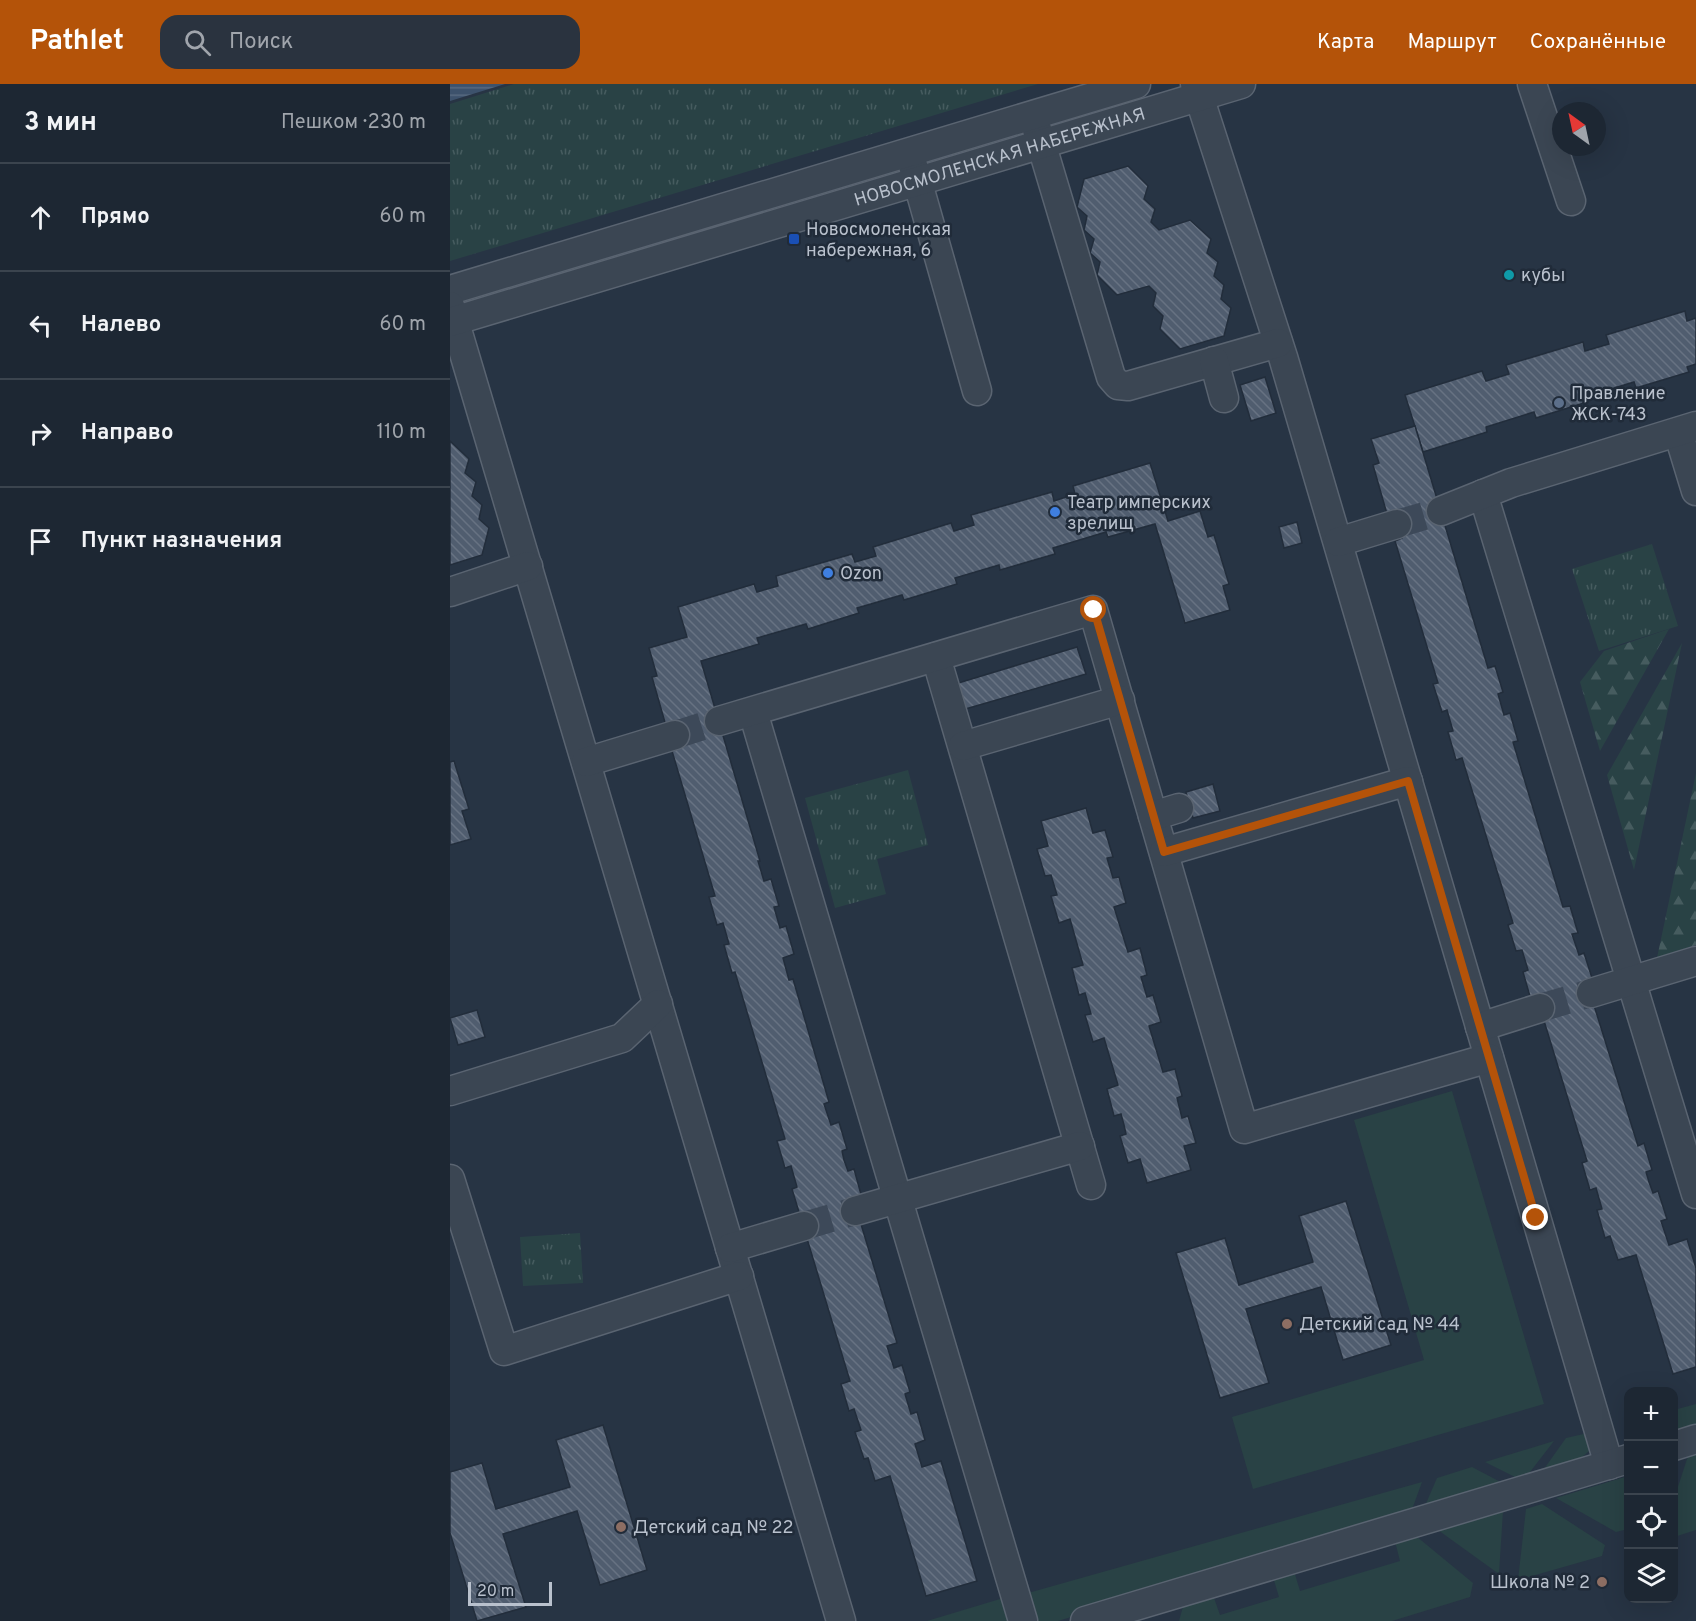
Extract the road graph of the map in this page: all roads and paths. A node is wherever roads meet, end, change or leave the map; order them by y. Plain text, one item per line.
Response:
1 (1136, 84) edge
2 (1241, 84) edge
3 (1532, 84) edge
4 (1197, 90) edge
5 (1032, 115) junction
6 (1041, 144) junction
7 (910, 152) junction
8 (917, 181) junction
9 (1571, 201) dead end
10 (450, 290) edge
11 (452, 316) edge
12 (1278, 343) junction
13 (1214, 361) junction
14 (977, 391) dead end
15 (1224, 398) dead end
16 (1687, 429) edge
17 (1696, 491) edge
18 (1483, 494) junction
19 (1441, 511) tunnel mouth
20 (1397, 524) tunnel mouth
21 (1338, 542) junction
22 (528, 567) junction
23 (450, 592) edge
24 (936, 657) junction
25 (1120, 700) junction
26 (753, 711) junction
27 (719, 722) tunnel mouth
28 (675, 735) tunnel mouth
29 (963, 746) junction
30 (586, 762) junction
31 (1408, 781) junction
32 (1164, 852) junction
33 (1696, 961) edge
34 (1631, 981) junction
35 (1590, 993) tunnel mouth
36 (658, 1004) junction
37 (1540, 1008) tunnel mouth
38 (1480, 1027) junction
39 (1489, 1058) junction
40 (450, 1091) edge
41 (1080, 1146) junction
42 (450, 1179) edge
43 (1091, 1185) dead end
44 (1696, 1194) edge
45 (897, 1199) junction
46 (855, 1211) tunnel mouth
47 (804, 1226) tunnel mouth
48 (730, 1248) junction
49 (739, 1276) junction
50 (1696, 1439) edge
51 (1678, 1445) edge
52 (1619, 1462) edge
53 (841, 1621) edge
54 (1023, 1621) edge
55 (1084, 1621) edge

1 - 5 street, НОВОСМОЛЕНСКАЯ НАБЕРЕЖНАЯ
2 - 4 street, НОВОСМОЛЕНСКАЯ НАБЕРЕЖНАЯ
3 - 9 street
4 - 6 street, НОВОСМОЛЕНСКАЯ НАБЕРЕЖНАЯ
4 - 12 street
5 - 6 street
5 - 7 street, НОВОСМОЛЕНСКАЯ НАБЕРЕЖНАЯ
6 - 8 street, НОВОСМОЛЕНСКАЯ НАБЕРЕЖНАЯ
6 - 13 street
7 - 8 street
7 - 10 street, НОВОСМОЛЕНСКАЯ НАБЕРЕЖНАЯ
8 - 11 street, НОВОСМОЛЕНСКАЯ НАБЕРЕЖНАЯ
8 - 14 street
11 - 22 street
12 - 13 street
12 - 21 street
13 - 15 street
16 - 17 street
16 - 18 street
18 - 19 street
18 - 34 street
20 - 21 street
21 - 31 street
22 - 23 street
22 - 30 street
24 - 25 street
24 - 26 street
24 - 29 street
25 - 29 street
25 - 32 street
26 - 27 street
26 - 45 street
28 - 30 street
29 - 41 street
30 - 36 street
31 - 32 street
31 - 38 street
32 - 39 street
33 - 34 street
34 - 35 street
34 - 44 street
36 - 40 street
36 - 48 street
37 - 38 street
38 - 39 street
39 - 52 street
41 - 43 street
41 - 45 street
42 - 49 street
45 - 46 street
45 - 54 street
47 - 48 street
48 - 49 street
49 - 53 street
50 - 51 street
52 - 55 street

